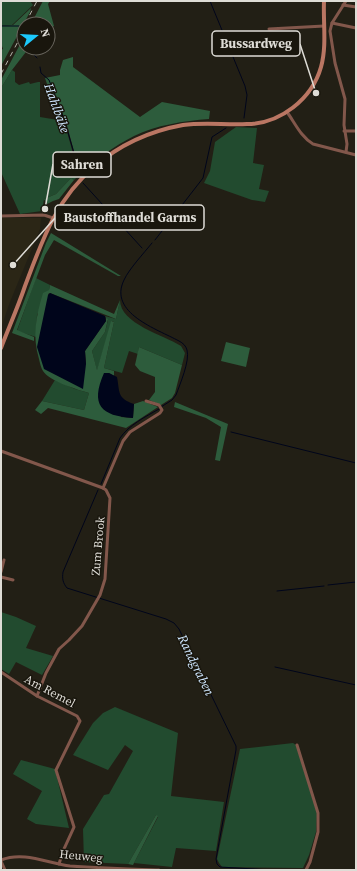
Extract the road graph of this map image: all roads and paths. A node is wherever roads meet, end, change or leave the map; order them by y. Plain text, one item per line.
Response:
1 (324, 1) edge
2 (344, 3) edge
3 (356, 7) edge
4 (332, 23) junction
5 (324, 26) junction
6 (356, 28) edge
7 (269, 29) dead end
8 (287, 112) junction
9 (344, 131) junction
10 (356, 131) edge
11 (346, 152) junction
12 (356, 155) edge
13 (1, 216) edge
14 (47, 216) junction
15 (53, 218) junction
16 (50, 224) junction
17 (1, 346) edge
18 (146, 401) dead end
19 (1, 451) edge
20 (103, 488) junction
21 (4, 560) dead end
22 (1, 572) edge
23 (1, 577) edge
24 (13, 580) dead end
25 (1, 672) edge
26 (37, 696) junction
27 (297, 745) dead end
28 (1, 860) edge
29 (60, 864) junction
30 (5, 870) edge
31 (159, 870) edge
32 (306, 870) edge

1 - 5 main road
2 - 3 street
2 - 4 street
4 - 6 street
4 - 9 street
5 - 7 street
5 - 8 main road
8 - 11 street
8 - 15 main road
9 - 10 street
9 - 11 street
11 - 12 street
13 - 14 street
14 - 15 street
14 - 16 street
15 - 16 main road
16 - 17 main road
18 - 20 street
19 - 20 street
20 - 26 street, Zum Brook
21 - 22 street
23 - 24 street
25 - 26 street, Am Remel
26 - 29 street, Am Remel
27 - 32 street
28 - 29 street, Heuweg
28 - 30 street
29 - 31 street, Heuweg

